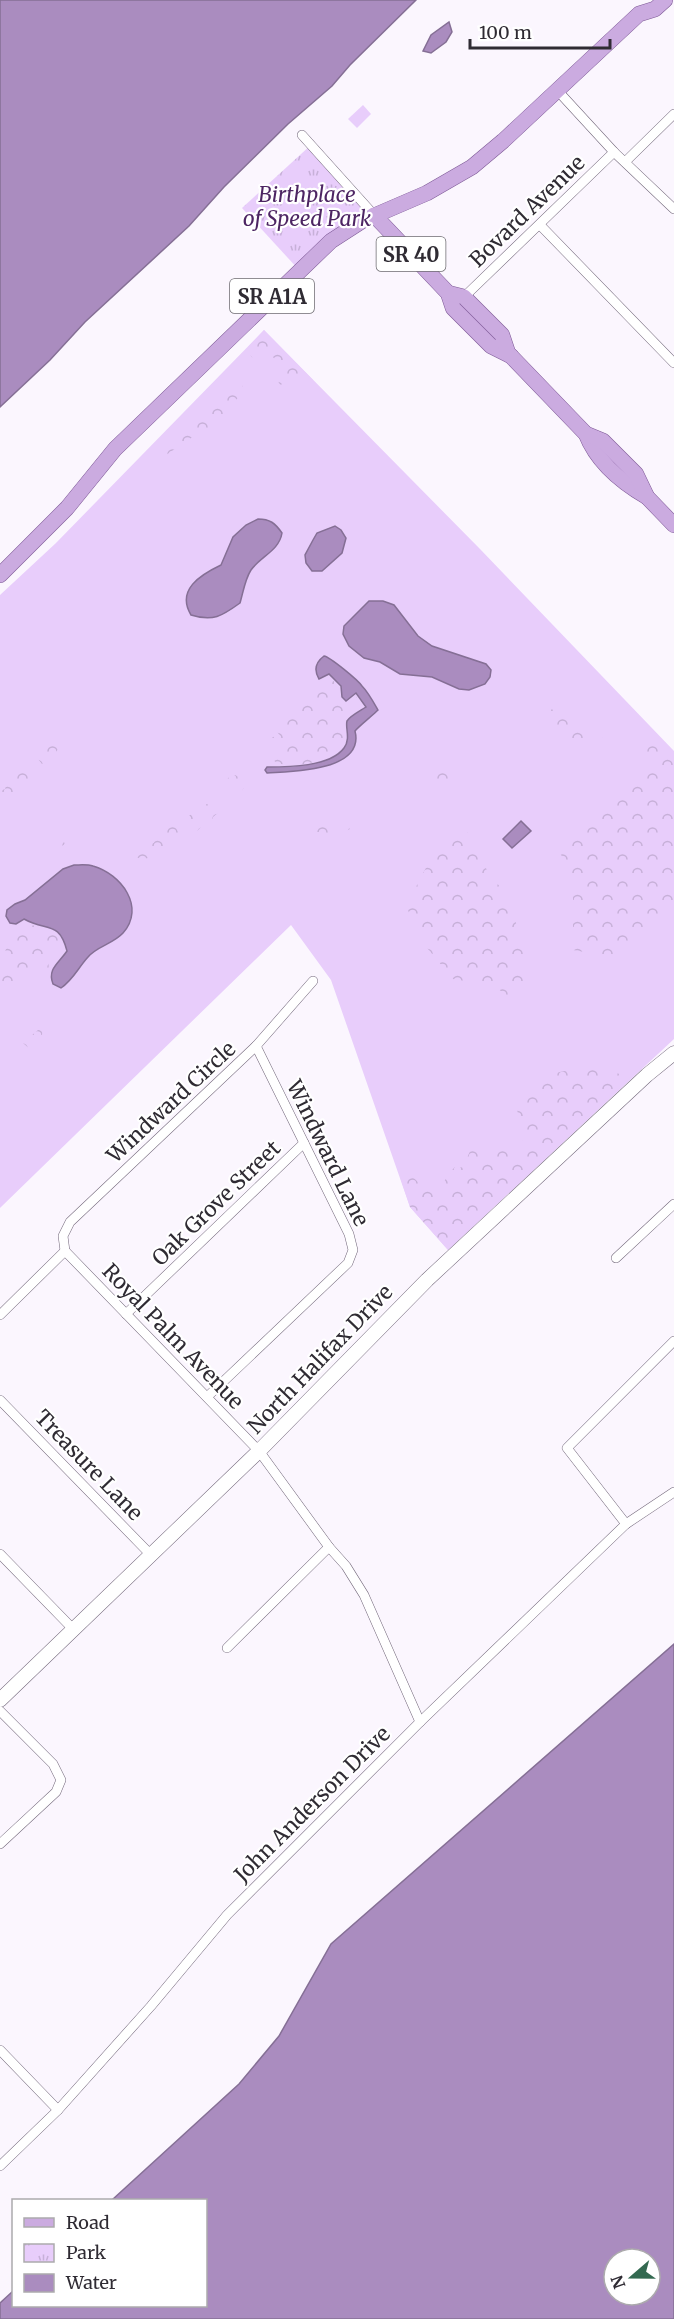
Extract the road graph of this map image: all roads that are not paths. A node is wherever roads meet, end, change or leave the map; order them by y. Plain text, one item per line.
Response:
1 (665, 0) edge
2 (640, 7) edge
3 (557, 90) junction
4 (672, 117) edge
5 (302, 135) dead end
6 (614, 152) junction
7 (625, 162) junction
8 (674, 209) edge
9 (374, 215) junction
10 (540, 225) junction
11 (448, 293) junction
12 (464, 297) junction
13 (511, 356) junction
14 (674, 363) edge
15 (674, 525) edge
16 (0, 575) edge
17 (312, 981) dead end
18 (256, 1046) junction
19 (674, 1053) edge
20 (304, 1143) junction
21 (674, 1204) edge
22 (65, 1251) junction
23 (616, 1258) dead end
24 (126, 1314) junction
25 (0, 1315) edge
26 (674, 1341) edge
27 (207, 1397) junction
28 (0, 1400) edge
29 (259, 1451) junction
30 (674, 1492) edge
31 (626, 1524) junction
32 (329, 1547) junction
33 (0, 1554) edge
34 (152, 1556) junction
35 (74, 1630) junction
36 (227, 1648) dead end
37 (0, 1700) edge
38 (0, 1711) edge
39 (420, 1722) junction
40 (0, 1844) edge
41 (0, 2050) edge
42 (58, 2110) junction
43 (0, 2166) edge

1 - 2 main road, SR A1A
2 - 3 main road, SR A1A
3 - 6 street
3 - 9 main road, SR A1A
4 - 7 street
5 - 9 street
6 - 7 street
6 - 10 street, Bovard Avenue
7 - 8 street
9 - 11 main road, SR 40
9 - 16 main road, SR A1A
10 - 12 street, Bovard Avenue
10 - 14 street
11 - 12 main road, SR 40
11 - 13 main road, SR 40
12 - 13 main road, SR 40
13 - 15 main road, SR 40
17 - 18 street, Windward Circle
18 - 20 street, Windward Lane
18 - 22 street, Windward Circle
19 - 29 street, North Halifax Drive
20 - 24 street, Oak Grove Street
20 - 27 street, Windward Lane
21 - 23 street
22 - 24 street, Royal Palm Avenue
22 - 25 street
24 - 27 street, Royal Palm Avenue
26 - 31 street
27 - 29 street, Royal Palm Avenue
28 - 34 street, Treasure Lane
29 - 32 street, Royal Palm Avenue
29 - 34 street, North Halifax Drive
30 - 31 street, John Anderson Drive
31 - 39 street, John Anderson Drive
32 - 36 street
32 - 39 street, Royal Palm Avenue
33 - 35 street
34 - 35 street, North Halifax Drive
35 - 37 street, North Halifax Drive
38 - 40 street
39 - 42 street, John Anderson Drive
41 - 42 street
42 - 43 street, John Anderson Drive

